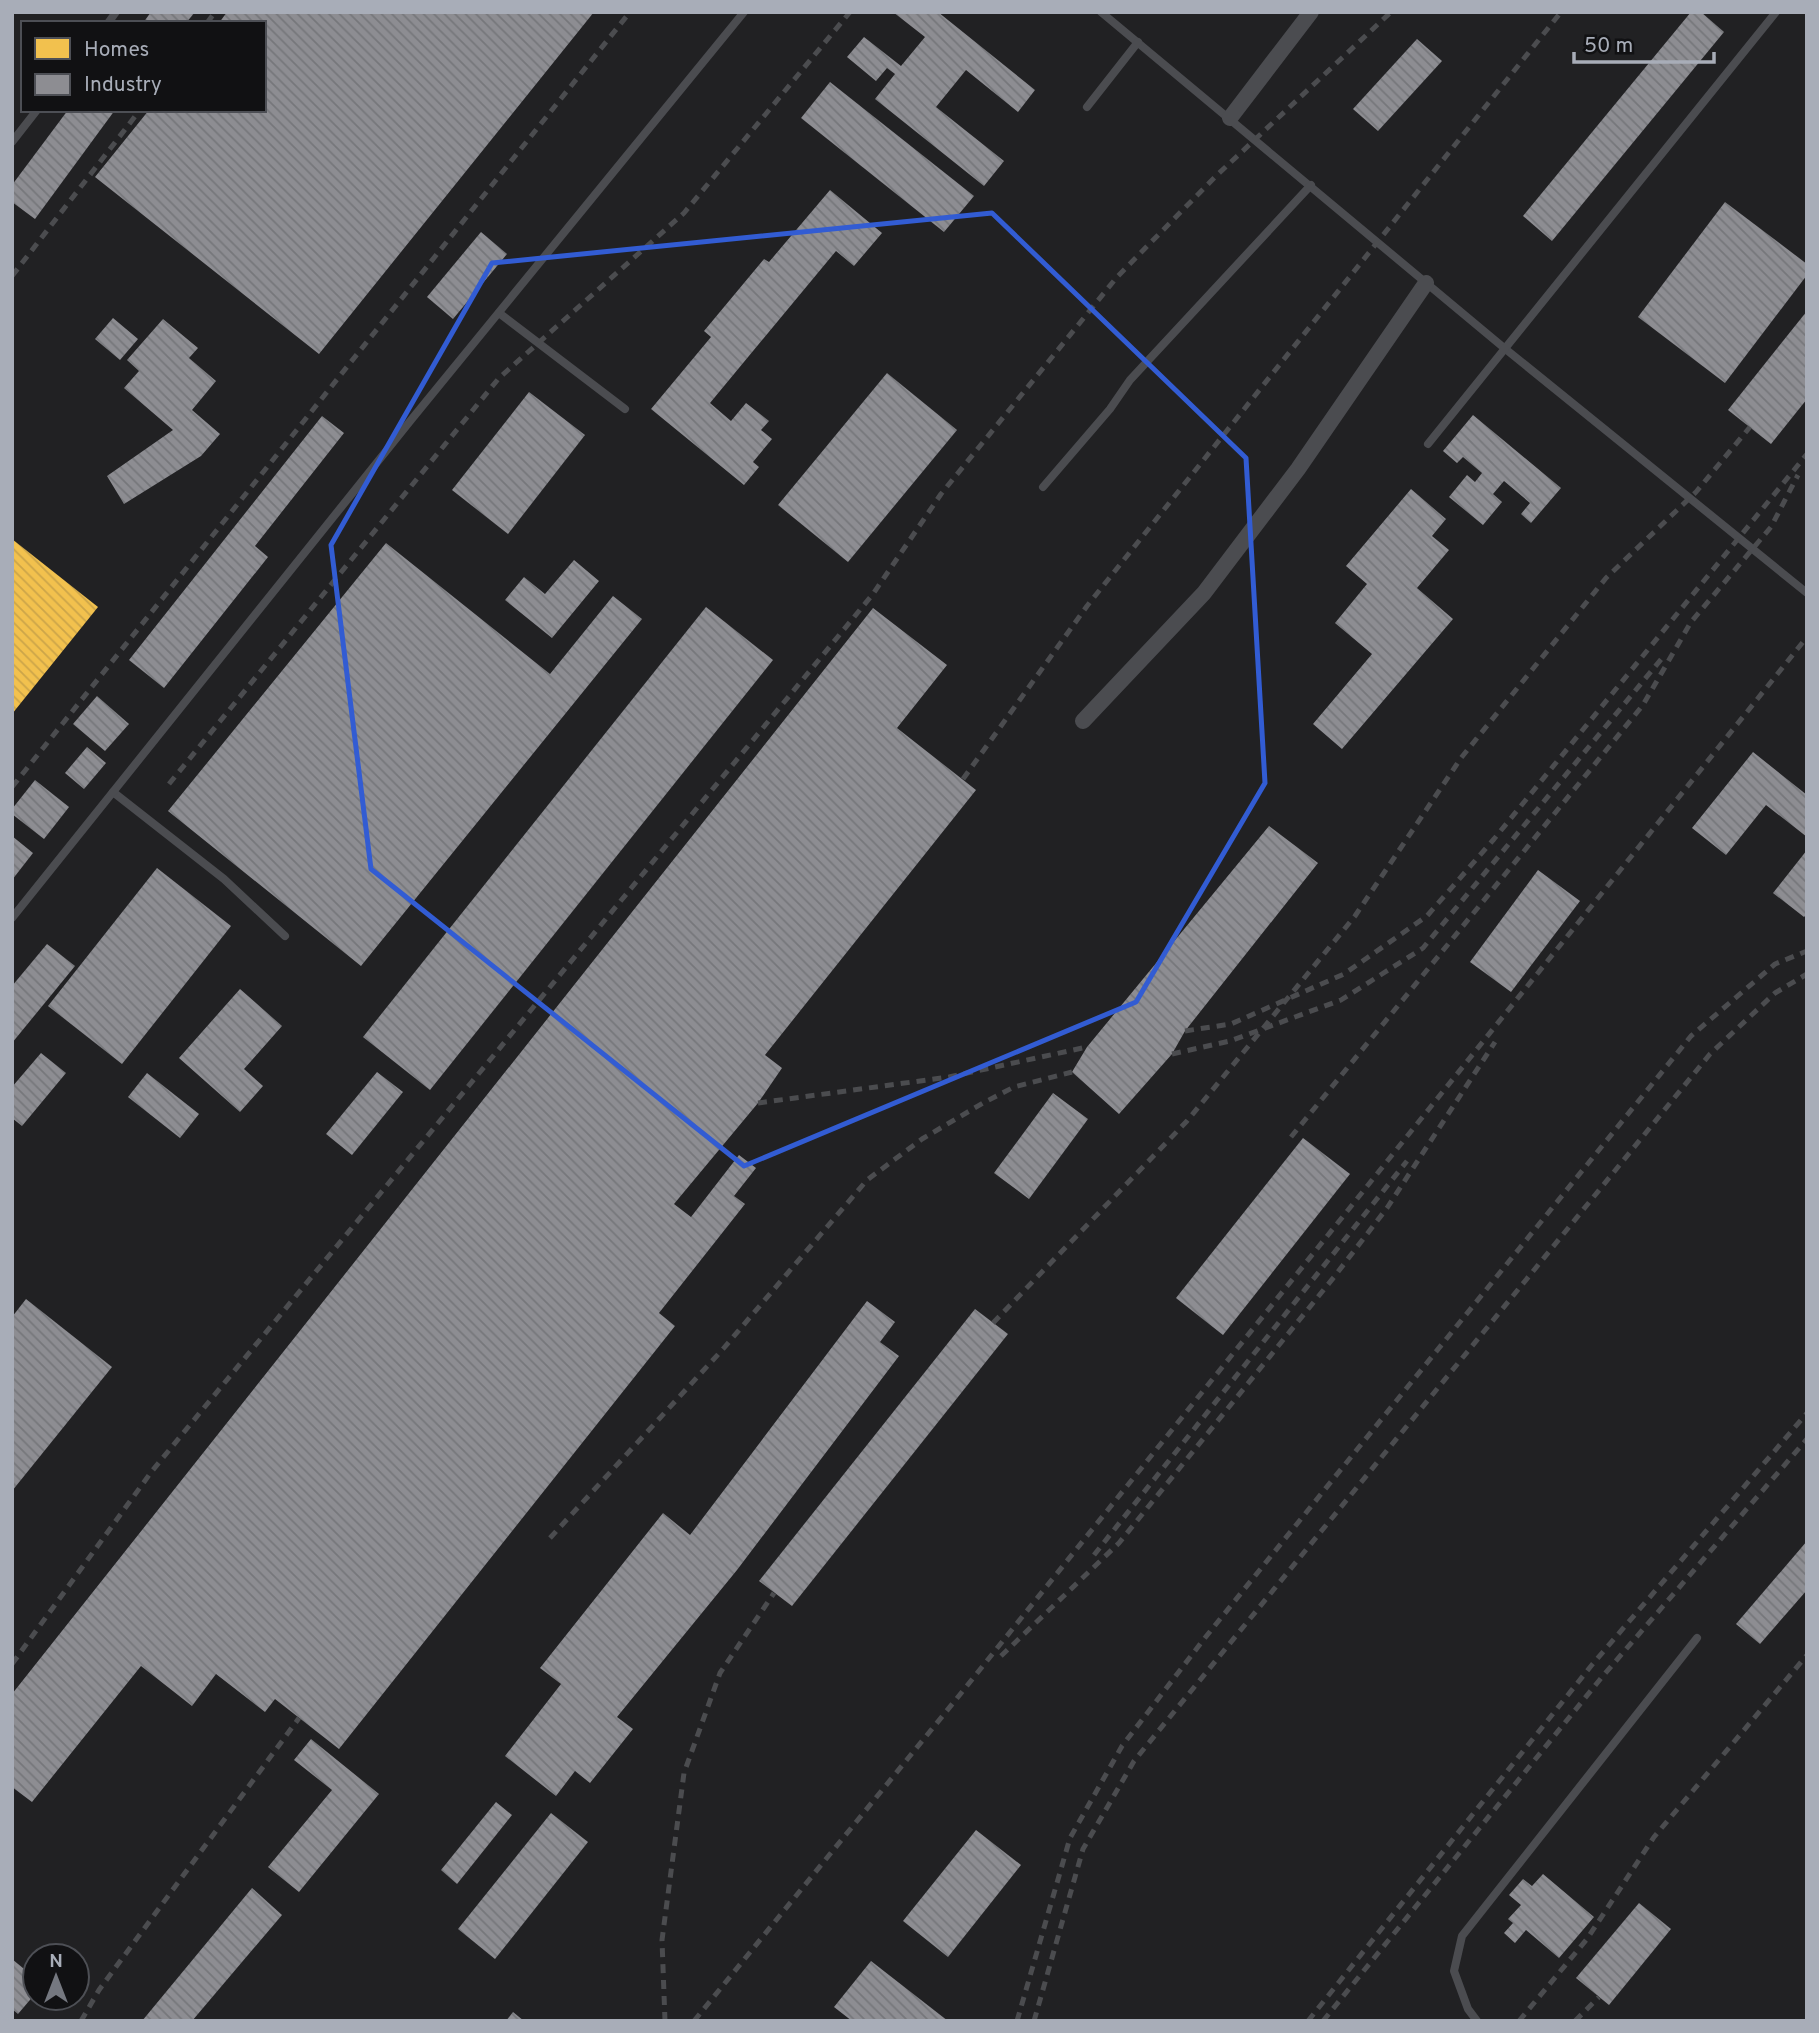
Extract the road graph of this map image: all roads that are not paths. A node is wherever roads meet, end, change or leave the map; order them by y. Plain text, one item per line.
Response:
1 (744, 12) edge
2 (1101, 12) edge
3 (1311, 12) edge
4 (1776, 12) edge
5 (1138, 42) junction
6 (1087, 107) dead end
7 (35, 112) edge
8 (1230, 118) junction
9 (12, 142) edge
10 (1311, 185) junction
11 (1426, 282) junction
12 (499, 313) junction
13 (1503, 347) junction
14 (625, 409) dead end
15 (1428, 444) dead end
16 (1042, 487) dead end
17 (1807, 593) edge
18 (1083, 721) dead end
19 (113, 792) junction
20 (12, 918) edge
21 (285, 936) dead end
22 (1698, 1638) dead end
23 (1477, 2021) edge

1 - 12 lane
2 - 5 lane
3 - 8 street
4 - 13 lane
5 - 6 lane
5 - 8 lane
7 - 9 lane
8 - 10 lane
10 - 11 lane
10 - 16 lane
11 - 13 lane
11 - 18 street
12 - 14 lane
12 - 19 lane
13 - 15 lane
13 - 17 lane
19 - 20 lane
19 - 21 lane
22 - 23 lane

